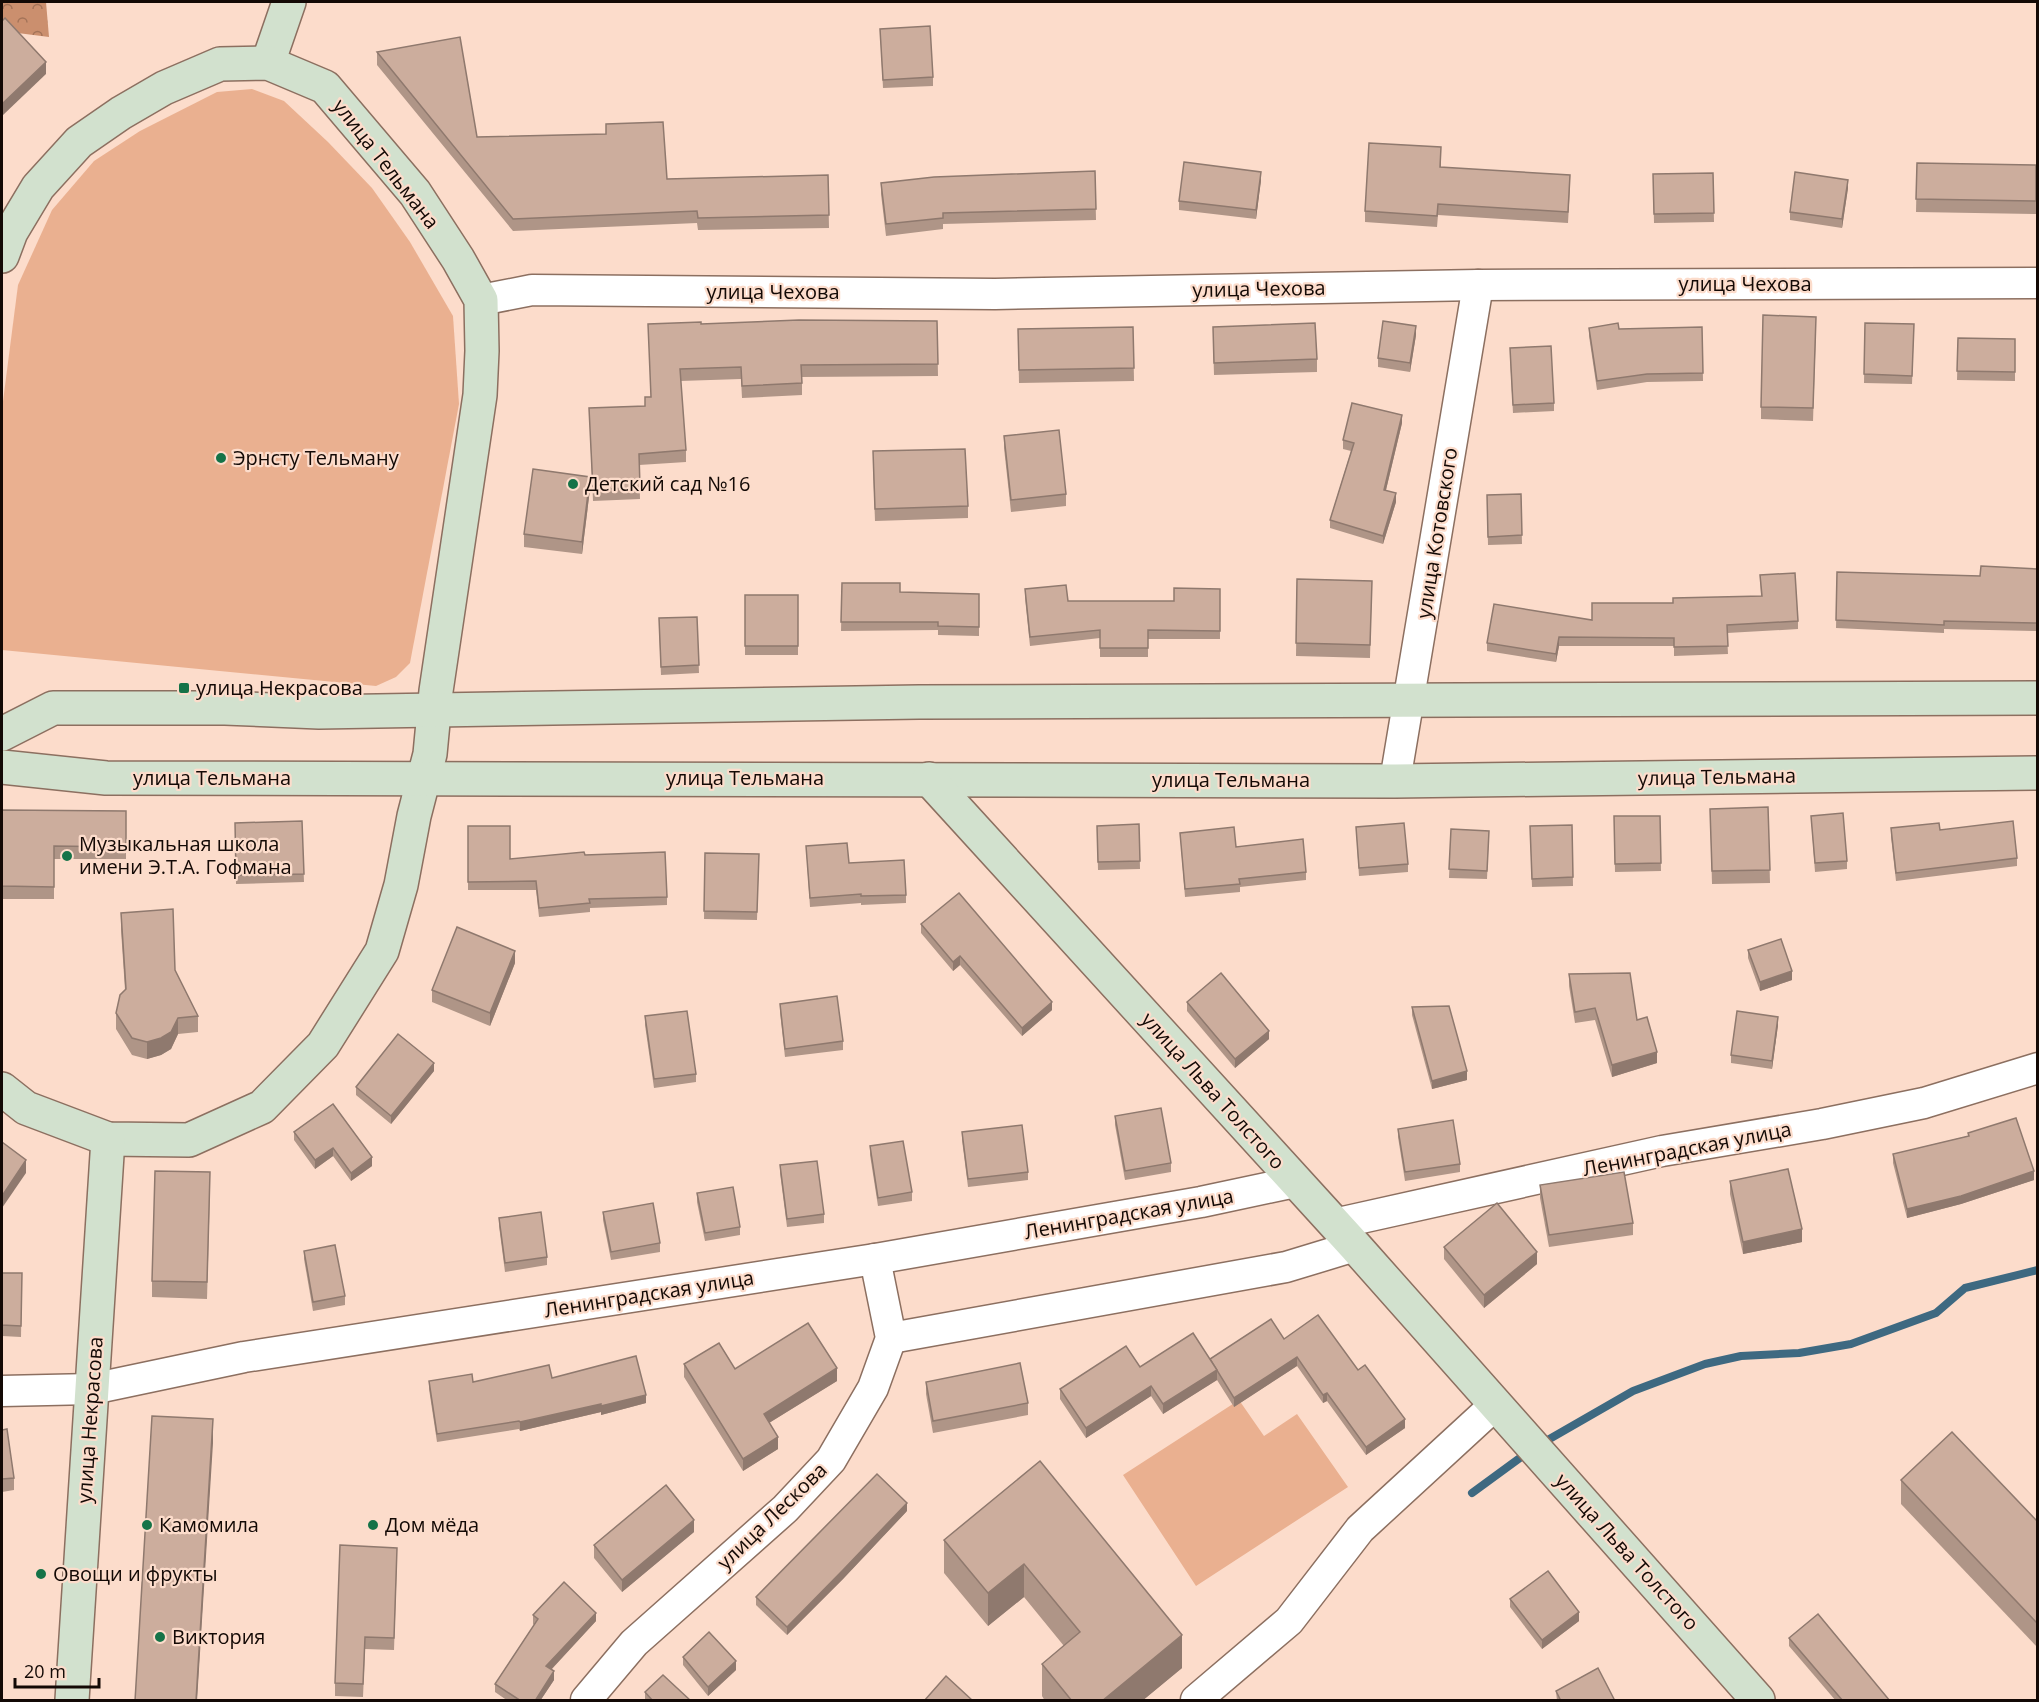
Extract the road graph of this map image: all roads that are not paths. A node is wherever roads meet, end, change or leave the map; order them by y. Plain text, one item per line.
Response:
1 (289, 2) edge
2 (268, 63) junction
3 (2, 256) edge
4 (2037, 283) edge
5 (1478, 285) junction
6 (481, 300) junction
7 (2037, 698) edge
8 (1410, 700) junction
9 (435, 711) junction
10 (2, 734) edge
11 (2, 767) edge
12 (2037, 773) edge
13 (424, 778) junction
14 (929, 779) junction
15 (1395, 781) junction
16 (2037, 1068) edge
17 (2, 1089) edge
18 (108, 1139) junction
19 (1295, 1182) junction
20 (1345, 1235) junction
21 (875, 1259) junction
22 (891, 1338) junction
23 (92, 1389) junction
24 (2, 1391) edge
25 (1506, 1416) junction
26 (72, 1701) edge
27 (586, 1701) edge
28 (1196, 1701) edge
29 (1758, 1701) edge

1 - 2 main road
2 - 3 main road, улица Тельмана
2 - 6 main road, улица Тельмана
4 - 5 street, улица Чехова
5 - 6 street, улица Чехова
5 - 8 street, улица Котовского
6 - 9 main road, улица Тельмана
7 - 8 main road
8 - 9 main road
8 - 15 street, улица Котовского
9 - 10 main road
9 - 13 main road, улица Тельмана
11 - 13 main road, улица Тельмана
12 - 15 main road, улица Тельмана
13 - 14 main road, улица Тельмана
13 - 18 main road, улица Тельмана
14 - 15 main road, улица Тельмана
14 - 19 main road, улица Льва Толстого
16 - 20 street, Ленинградская улица
17 - 18 main road, улица Тельмана
18 - 23 main road, улица Некрасова
19 - 20 main road, улица Льва Толстого
19 - 21 street, Ленинградская улица
20 - 22 street, Ленинградская улица
20 - 25 main road, улица Льва Толстого
21 - 22 street
21 - 23 street, Ленинградская улица
22 - 27 street, улица Лескова
23 - 24 street, Ленинградская улица
23 - 26 main road, улица Некрасова
25 - 28 street
25 - 29 main road, улица Льва Толстого

